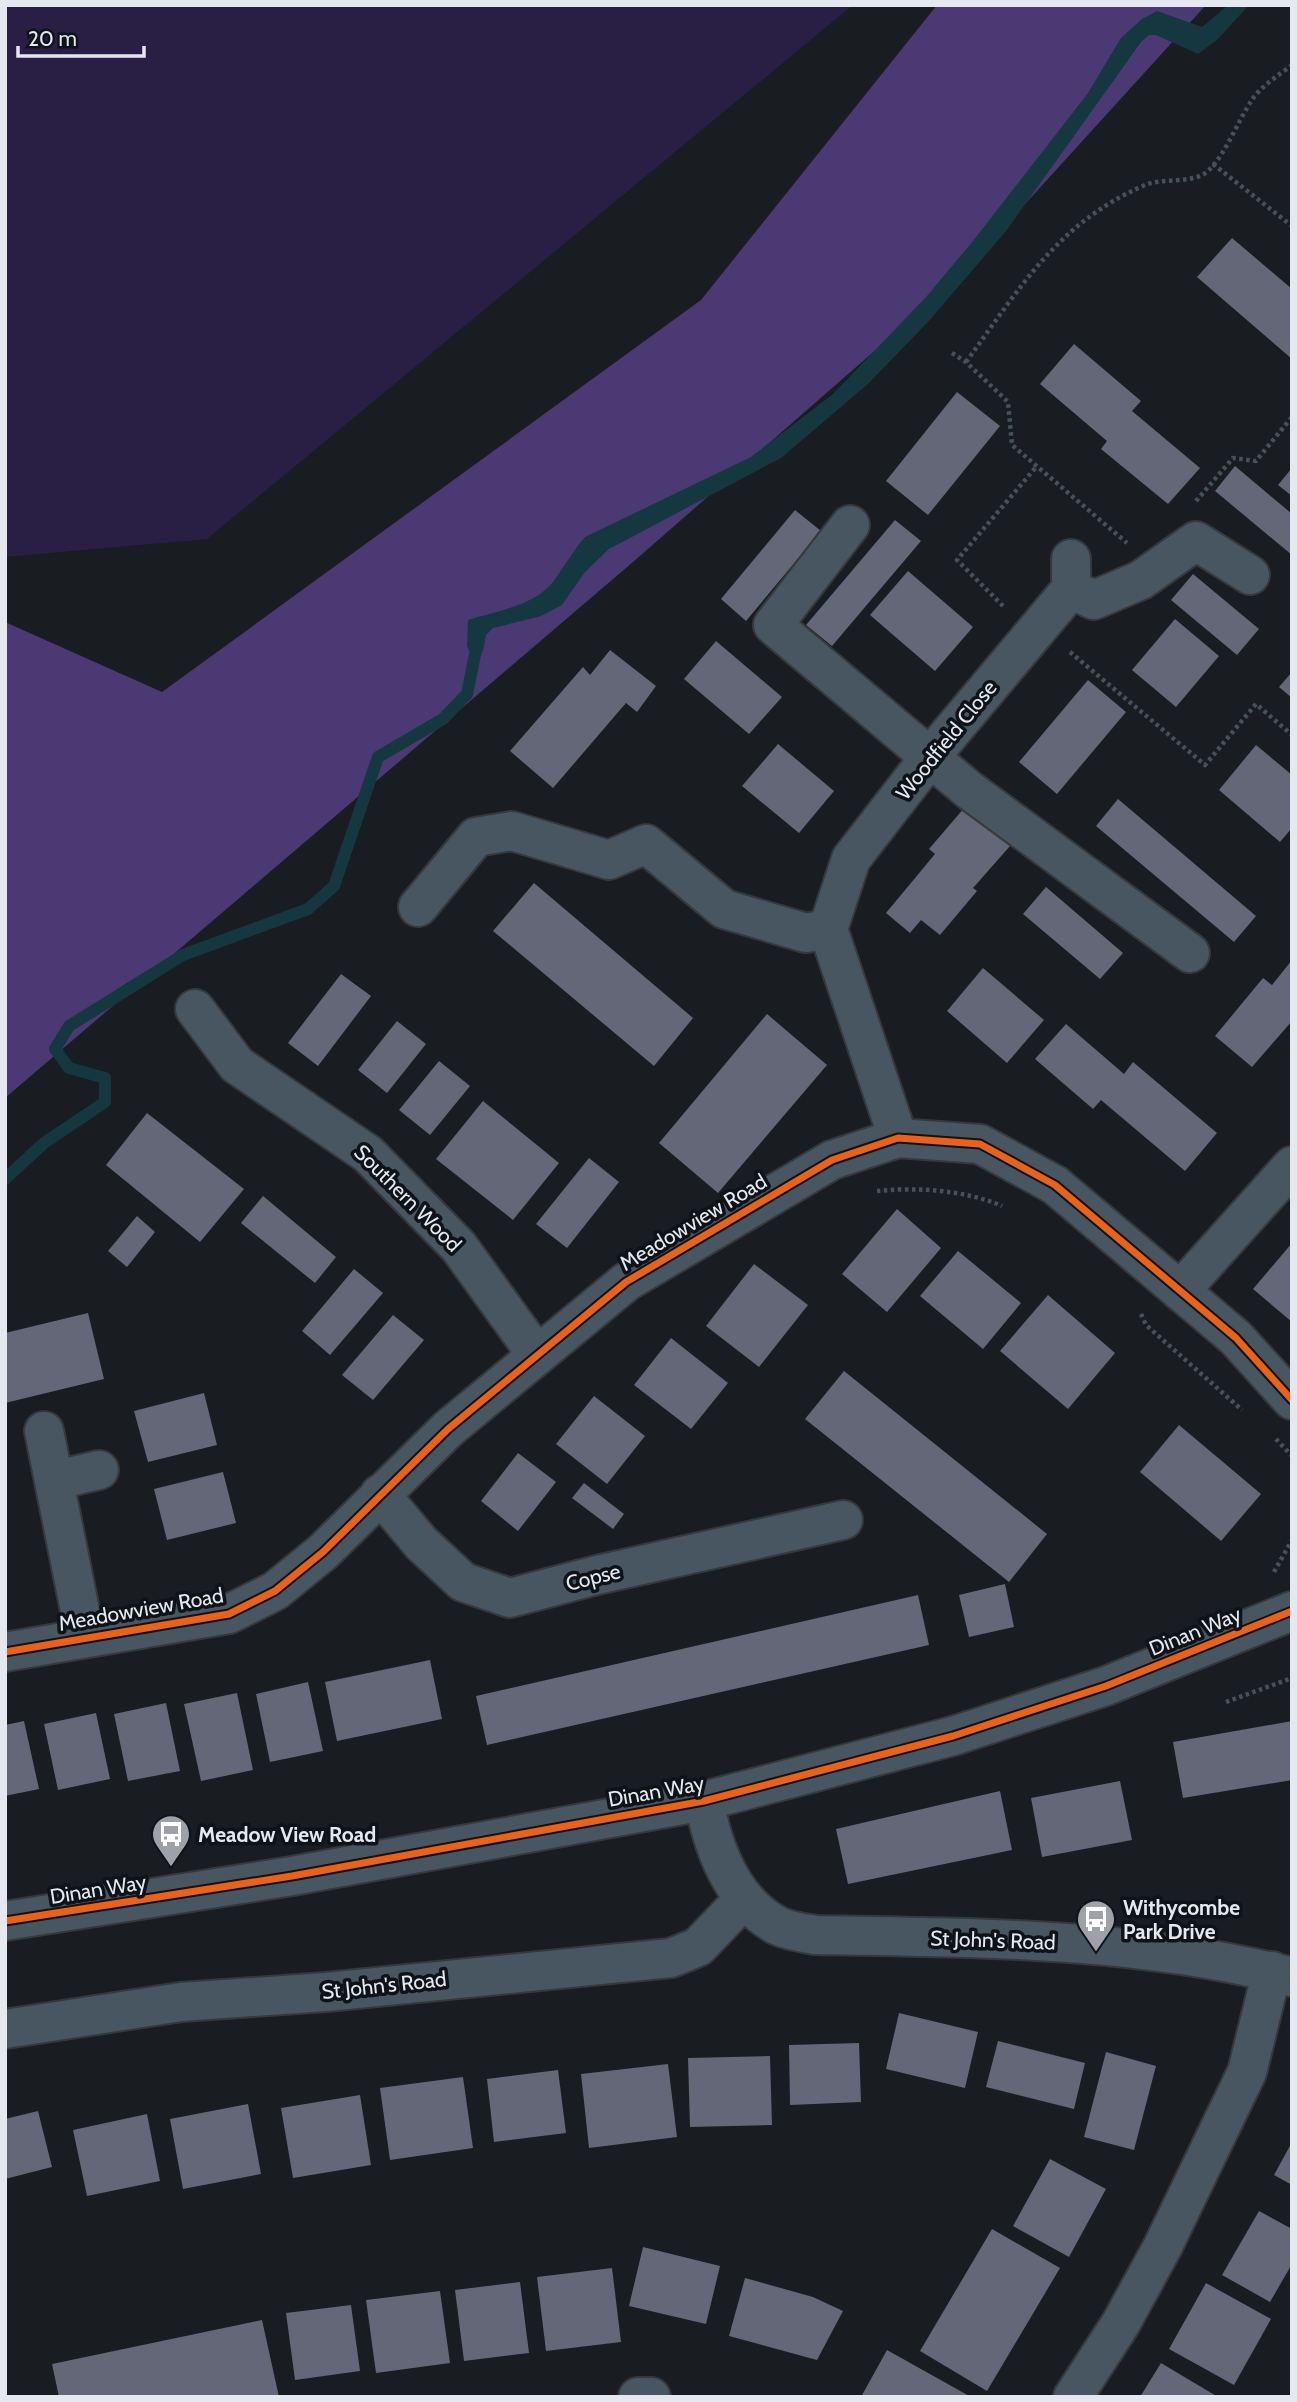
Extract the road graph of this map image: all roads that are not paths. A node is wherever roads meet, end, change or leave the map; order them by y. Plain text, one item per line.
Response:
1 (850, 525) dead end
2 (1250, 575) dead end
3 (930, 757) junction
4 (418, 907) dead end
5 (828, 929) junction
6 (1190, 953) dead end
7 (195, 1009) dead end
8 (898, 1138) junction
9 (1292, 1166) edge
10 (1180, 1291) junction
11 (537, 1354) junction
12 (1292, 1400) edge
13 (44, 1431) dead end
14 (99, 1470) dead end
15 (55, 1480) junction
16 (380, 1494) junction
17 (843, 1520) dead end
18 (1292, 1611) edge
19 (85, 1636) junction
20 (5, 1652) edge
21 (705, 1801) junction
22 (743, 1900) junction
23 (5, 1921) edge
24 (1282, 1974) edge
25 (5, 2029) edge
26 (639, 2397) edge
27 (651, 2397) edge
28 (1073, 2397) edge

1 - 3 street
2 - 3 street, Woodfield Close
3 - 5 street, Woodfield Close
3 - 6 street
4 - 5 street
5 - 8 street
7 - 11 street, Southern Wood
8 - 10 street, Meadowview Road
8 - 11 street, Meadowview Road
9 - 10 street
10 - 12 street, Meadowview Road
11 - 16 street, Meadowview Road
13 - 15 street
14 - 15 street
15 - 19 street
16 - 17 street, Copse
16 - 19 street, Meadowview Road
18 - 21 street, Dinan Way
19 - 20 street, Meadowview Road
21 - 22 street, St John's Road
21 - 23 street, Dinan Way
22 - 24 street, St John's Road
22 - 25 street, St John's Road
24 - 28 street
26 - 27 street

